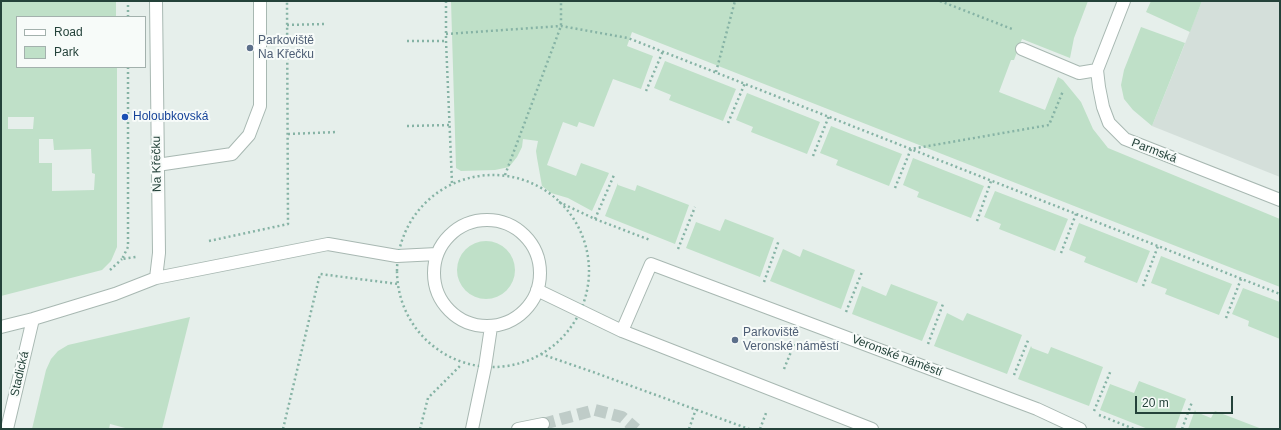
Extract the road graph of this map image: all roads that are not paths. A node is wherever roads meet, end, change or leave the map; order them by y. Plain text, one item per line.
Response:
1 (156, 1) edge
2 (260, 1) edge
3 (1124, 1) edge
4 (1022, 49) road end
5 (1097, 70) junction
6 (157, 165) junction
7 (1280, 200) edge
8 (437, 254) junction
9 (156, 278) junction
10 (537, 290) junction
11 (33, 319) junction
12 (491, 326) junction
13 (1, 327) edge
14 (622, 331) junction
15 (543, 424) tunnel mouth
16 (7, 429) edge
17 (472, 429) edge
18 (518, 429) edge
19 (872, 429) edge
20 (1077, 429) edge

1 - 6 street, Na Křečku
2 - 6 street
3 - 5 street, Parmská
4 - 5 street
5 - 7 street, Parmská
6 - 9 street, Na Křečku
8 - 9 street
8 - 10 street
8 - 12 street
9 - 11 street
10 - 12 street
10 - 14 street
11 - 13 street
11 - 16 street, Stadická
12 - 17 street
14 - 19 street
14 - 20 street, Veronské náměstí
15 - 18 street

